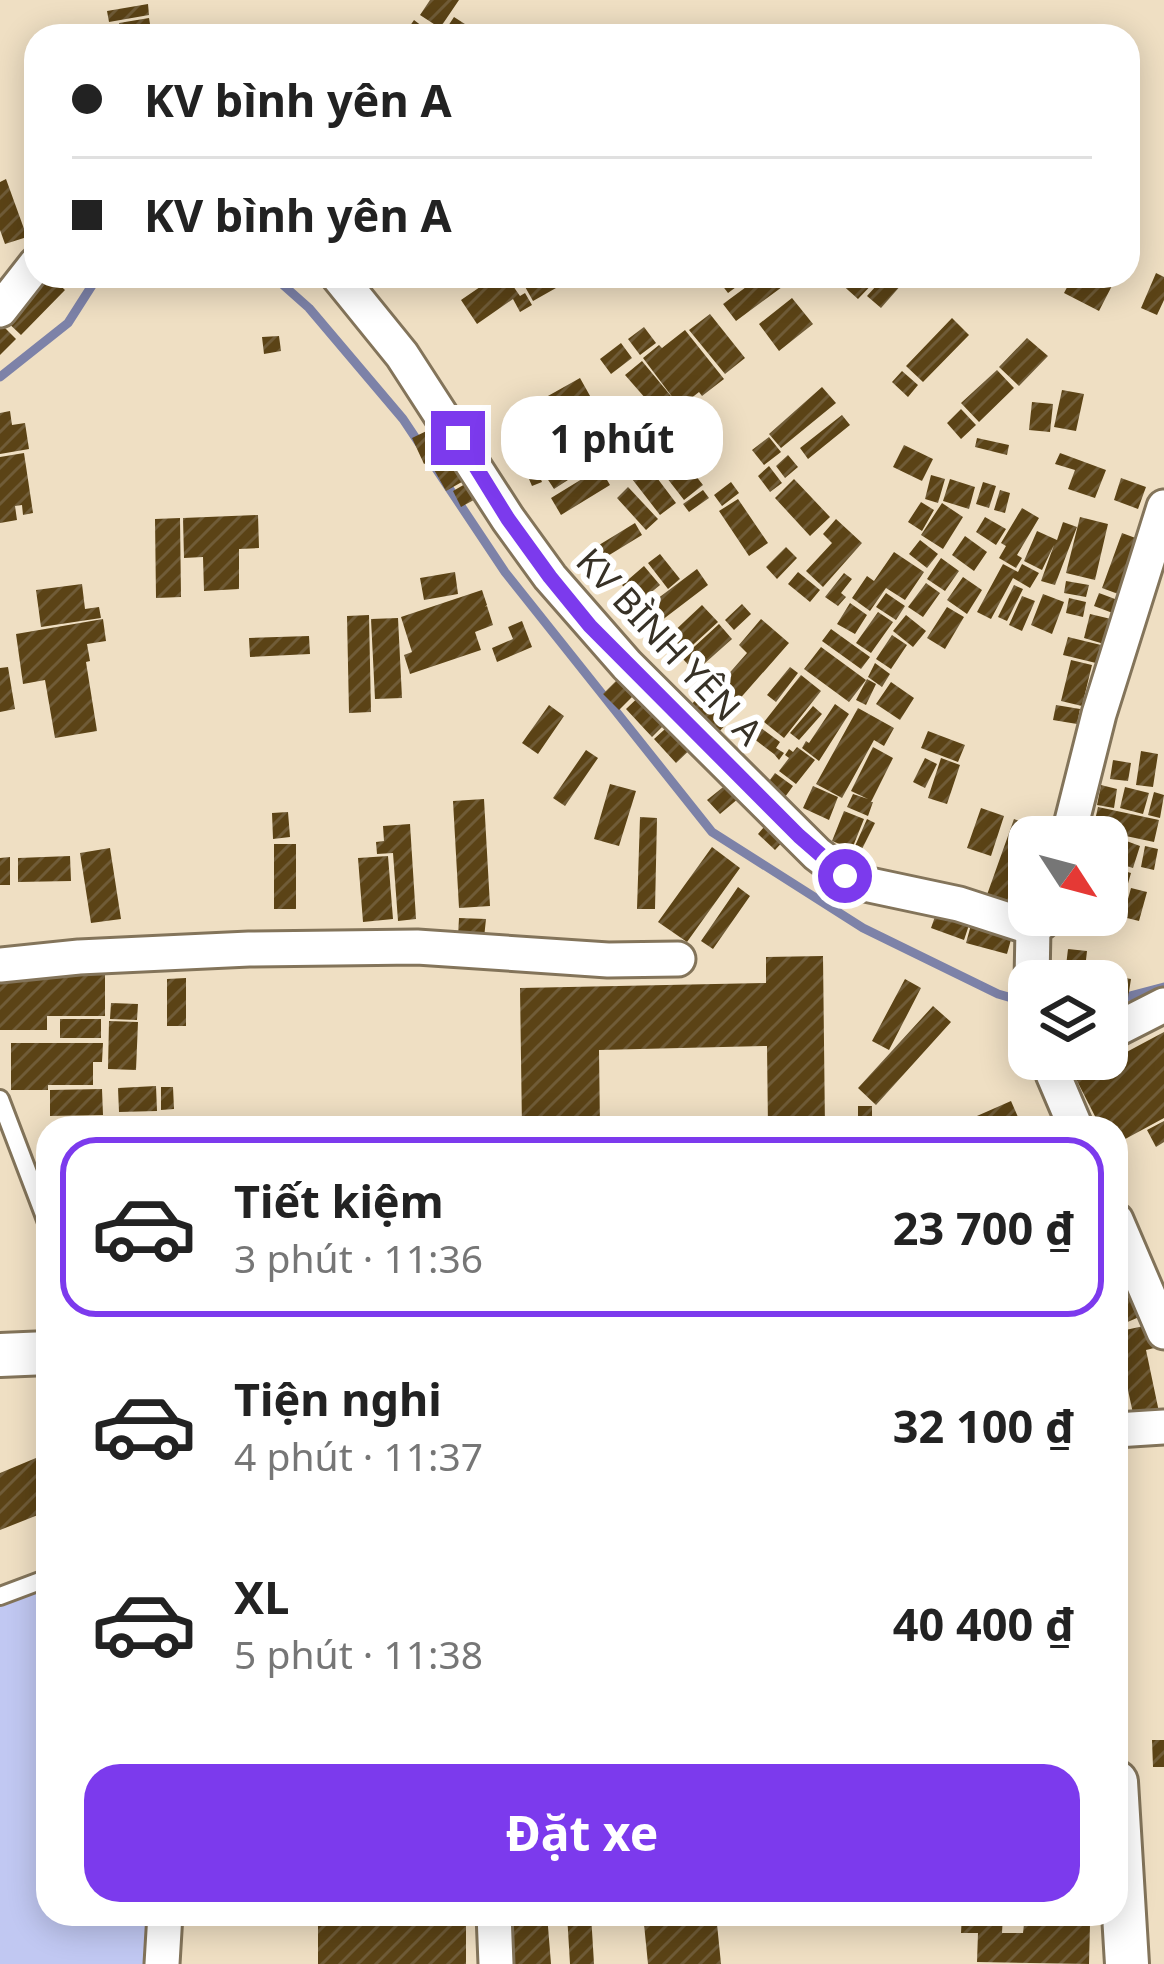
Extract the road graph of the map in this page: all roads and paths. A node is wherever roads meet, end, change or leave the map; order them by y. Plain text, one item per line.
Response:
1 (24, 279) edge
2 (348, 288) edge
3 (0, 310) edge
4 (1164, 507) edge
5 (1073, 816) edge
6 (1008, 915) edge
7 (678, 959) dead end
8 (0, 964) edge
9 (1164, 1005) edge
10 (1128, 1023) edge
11 (1056, 1080) edge
12 (0, 1099) edge
13 (1071, 1116) edge
14 (36, 1194) edge
15 (1128, 1248) edge
16 (1164, 1332) edge
17 (36, 1353) edge
18 (0, 1355) edge
19 (1164, 1427) edge
20 (1128, 1429) edge
21 (36, 1582) edge
22 (0, 1596) edge
23 (164, 1926) edge
24 (494, 1926) edge
25 (1125, 1926) edge
26 (162, 1964) edge
27 (496, 1964) edge
28 (1127, 1964) edge

1 - 3 street
2 - 6 street, KV BÌNH YÊN A
4 - 5 street
7 - 8 street
9 - 10 street
11 - 13 street
12 - 14 lane
15 - 16 street
17 - 18 street
19 - 20 street
21 - 22 lane
23 - 26 street
24 - 27 street
25 - 28 street

